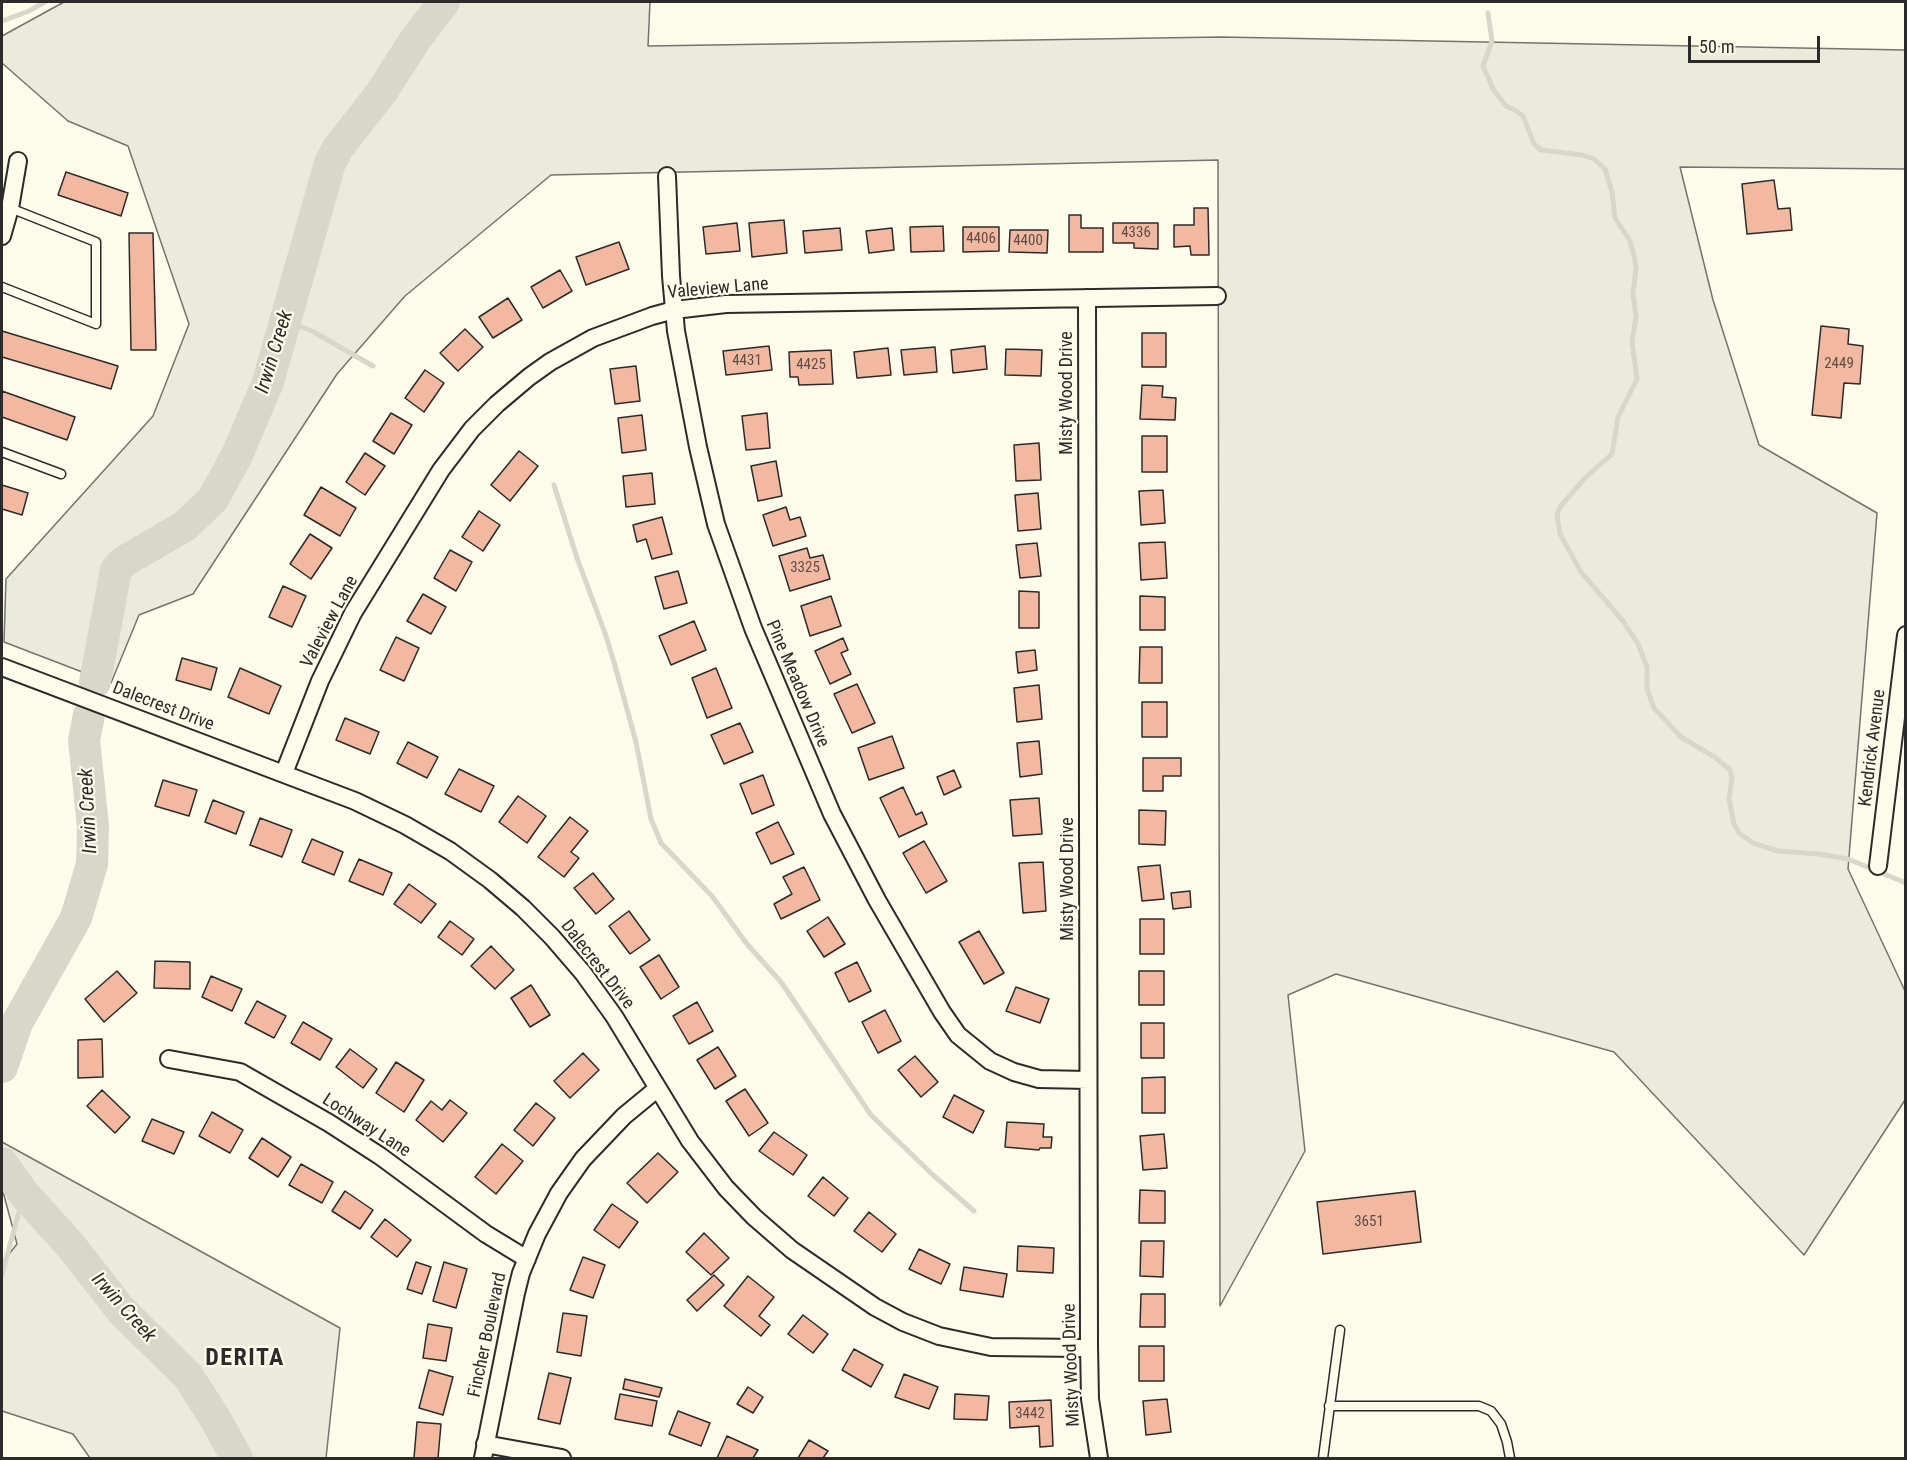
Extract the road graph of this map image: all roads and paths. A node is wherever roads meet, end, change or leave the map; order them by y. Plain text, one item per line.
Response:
1 (18, 161) dead end
2 (667, 176) dead end
3 (10, 208) junction
4 (2, 236) edge
5 (2, 287) edge
6 (1217, 296) dead end
7 (1087, 298) junction
8 (674, 310) junction
9 (2, 452) edge
10 (61, 474) dead end
11 (1905, 635) edge
12 (2, 667) edge
13 (284, 773) junction
14 (1878, 866) dead end
15 (169, 1059) dead end
16 (1088, 1080) junction
17 (658, 1088) junction
18 (527, 1259) junction
19 (1340, 1330) dead end
20 (1089, 1345) junction
21 (1329, 1406) junction
22 (484, 1451) edge
23 (562, 1458) edge
24 (1099, 1458) edge
25 (1323, 1458) edge
26 (1510, 1458) edge

1 - 3 street
2 - 8 street, Pine Meadow Drive
3 - 4 street
3 - 5 lane
6 - 7 street, Valeview Lane
7 - 8 street, Valeview Lane
7 - 16 street, Misty Wood Drive
8 - 13 street, Valeview Lane
8 - 16 street, Pine Meadow Drive
9 - 10 lane
11 - 14 street, Kendrick Avenue
12 - 13 street, Dalecrest Drive
13 - 17 street, Dalecrest Drive
15 - 18 street, Lochway Lane
16 - 20 street, Misty Wood Drive
17 - 18 street, Fincher Boulevard
17 - 20 street, Dalecrest Drive
18 - 22 street, Fincher Boulevard
19 - 21 lane
20 - 24 street, Misty Wood Drive
21 - 25 lane
21 - 26 lane
22 - 23 street

